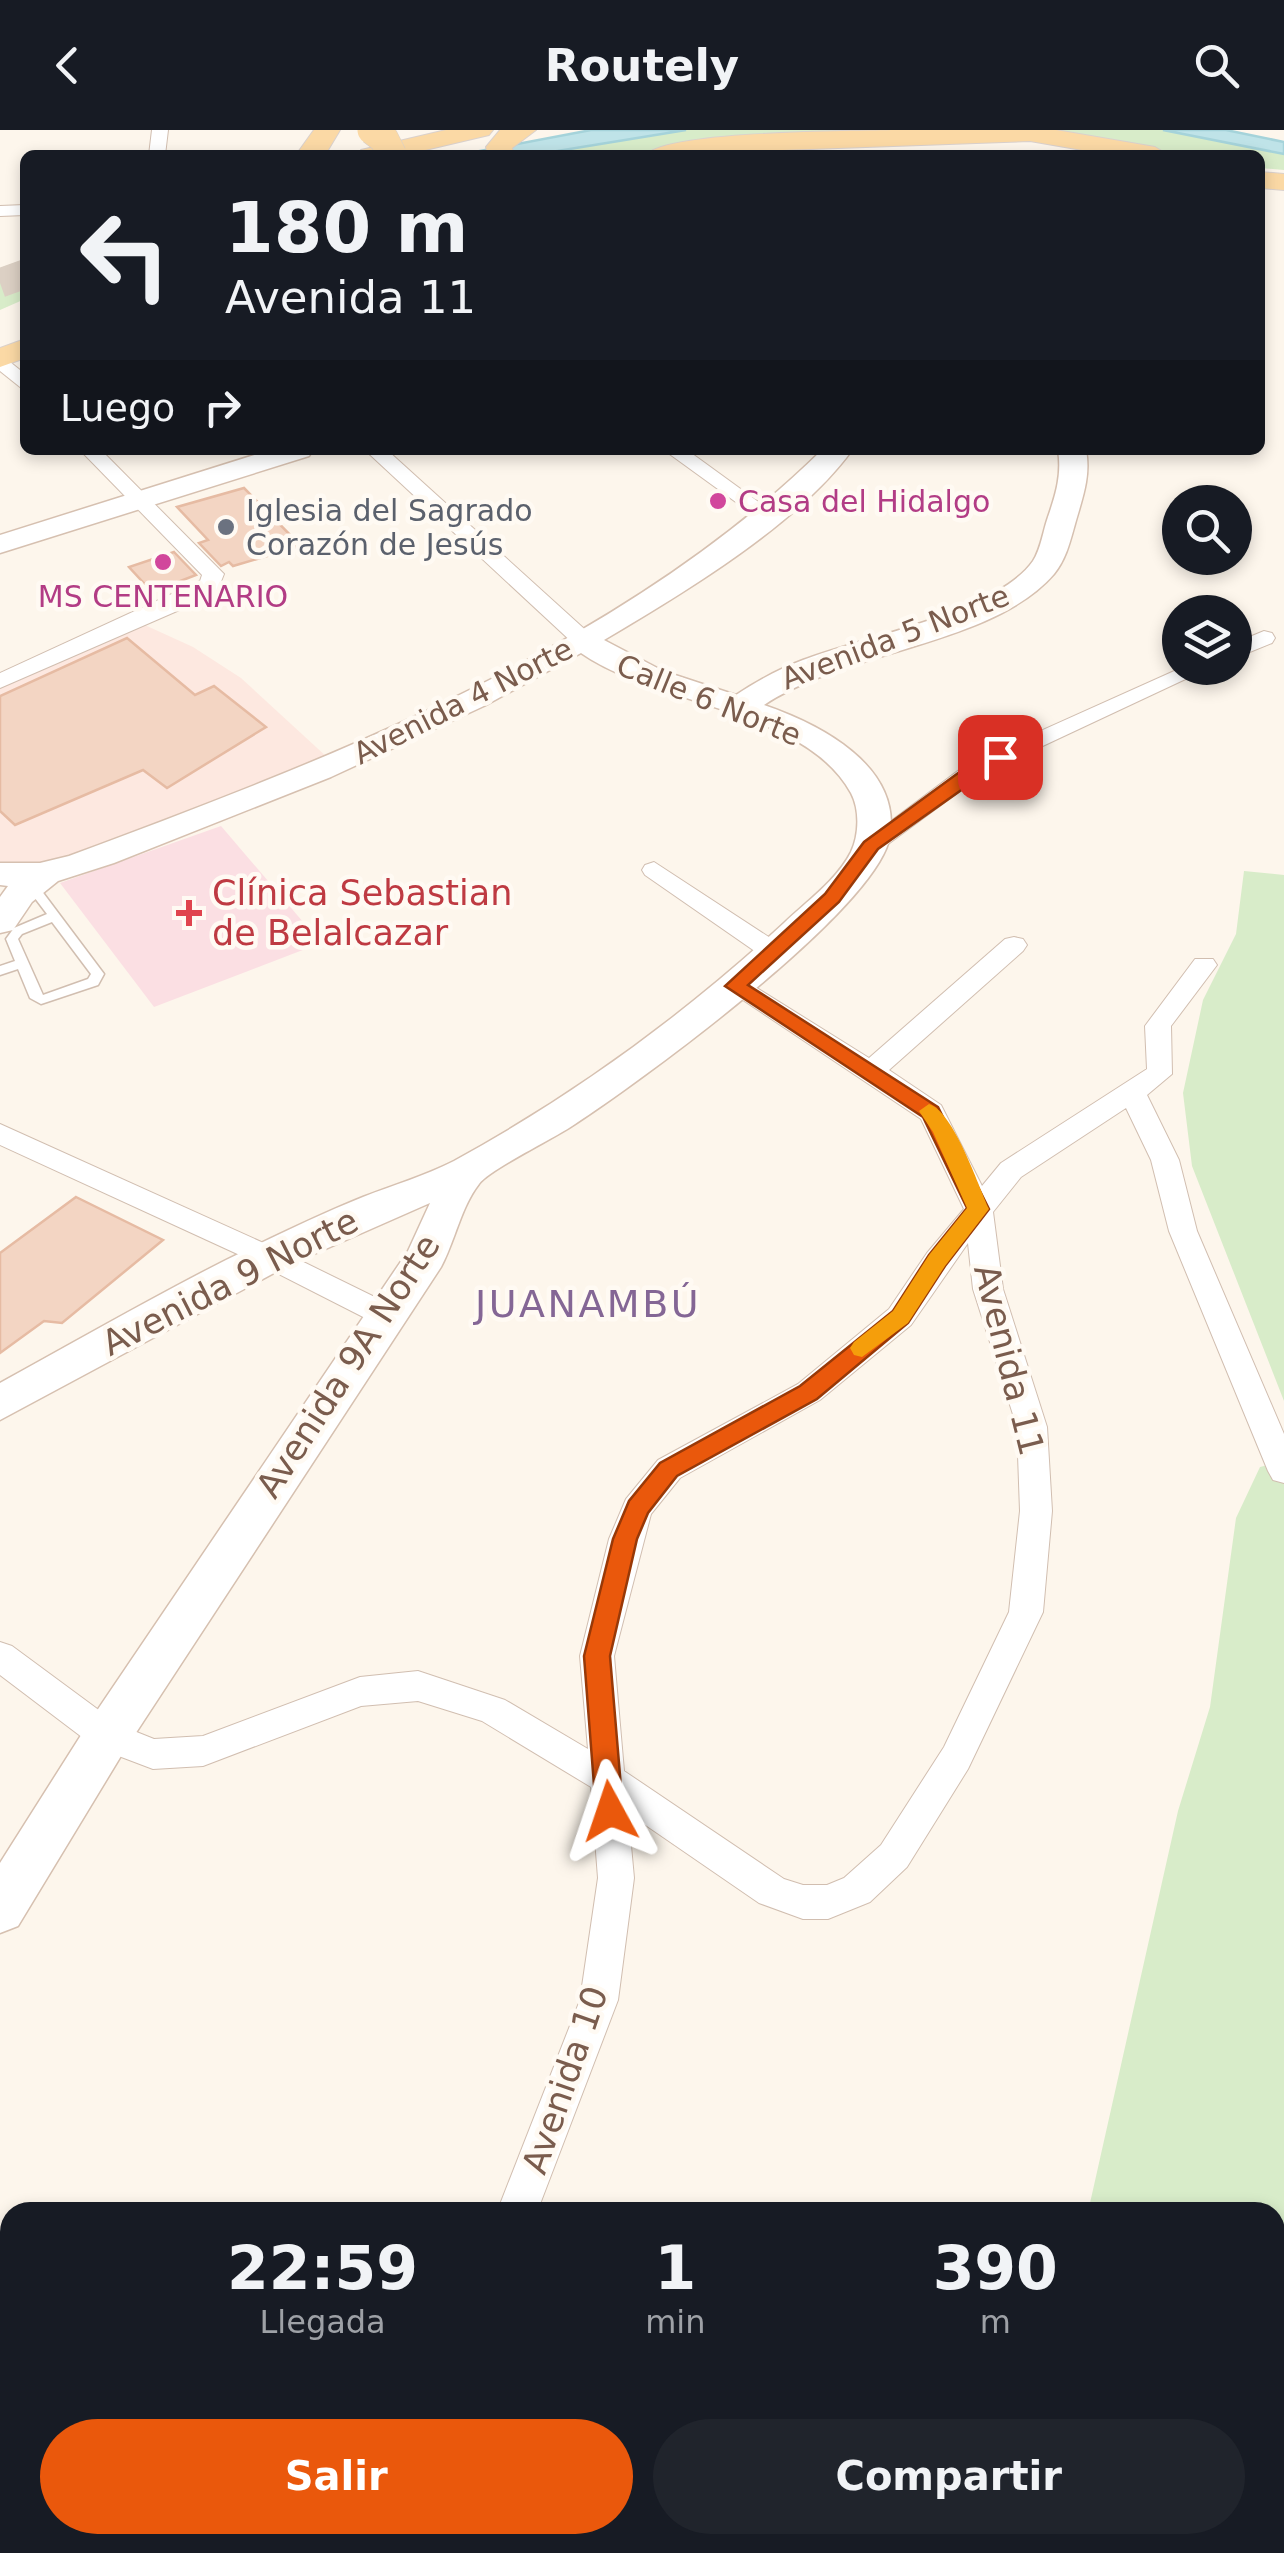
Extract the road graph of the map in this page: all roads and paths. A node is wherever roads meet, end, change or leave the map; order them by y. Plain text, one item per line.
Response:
1 (372, 130) edge
2 (480, 130) edge
3 (1032, 131) edge
4 (389, 150) edge
5 (392, 150) edge
6 (698, 150) edge
7 (1123, 150) edge
8 (0, 359) edge
9 (20, 380) edge
10 (95, 455) edge
11 (283, 455) edge
12 (380, 455) edge
13 (681, 455) edge
14 (833, 455) edge
15 (1073, 455) edge
16 (139, 500) junction
17 (768, 517) junction
18 (0, 544) edge
19 (1264, 638) dead end
20 (583, 640) junction
21 (1252, 643) edge
22 (0, 681) edge
23 (1162, 684) edge
24 (740, 706) junction
25 (871, 846) junction
26 (654, 870) dead end
27 (25, 877) edge
28 (54, 916) junction
29 (0, 922) edge
30 (1014, 945) dead end
31 (775, 953) junction
32 (23, 963) junction
33 (1204, 965) dead end
34 (0, 970) edge
35 (735, 986) junction
36 (871, 1071) junction
37 (1133, 1094) junction
38 (0, 1134) edge
39 (464, 1172) junction
40 (978, 1209) junction
41 (269, 1257) junction
42 (383, 1314) junction
43 (0, 1403) edge
44 (1284, 1470) edge
45 (0, 1656) edge
46 (107, 1736) junction
47 (606, 1778) junction
48 (0, 1909) edge
49 (521, 2202) edge

1 - 4 main road, bridge
2 - 5 main road
3 - 6 main road
3 - 7 main road
8 - 9 street
10 - 16 street
11 - 16 street
12 - 20 street, Calle 6 Norte
13 - 17 street
14 - 17 street, Avenida 4 Norte
15 - 24 street, Avenida 5 Norte
16 - 18 street
16 - 22 street
17 - 20 street, Avenida 4 Norte
19 - 21 street
20 - 24 street, Calle 6 Norte
20 - 27 street, Avenida 4 Norte
23 - 25 street
24 - 25 street, Calle 6 Norte
25 - 31 street
26 - 31 street
27 - 28 lane
27 - 29 street
28 - 32 lane
28 - 32 lane
30 - 36 street
31 - 35 street
32 - 34 lane
33 - 37 street, Avenida 10
35 - 36 street, Avenida 11
35 - 39 street
36 - 40 street, Avenida 11
37 - 40 street, Avenida 10
37 - 44 street
38 - 41 street
39 - 41 street, Avenida 9 Norte
39 - 42 street, Avenida 9A Norte
40 - 47 street, Avenida 10
40 - 47 street, Avenida 11
41 - 42 street
41 - 43 street, Avenida 9 Norte
42 - 46 street, Avenida 9A Norte
45 - 46 street
46 - 47 street
46 - 48 street, Avenida 9A Norte
47 - 49 street, Avenida 10

